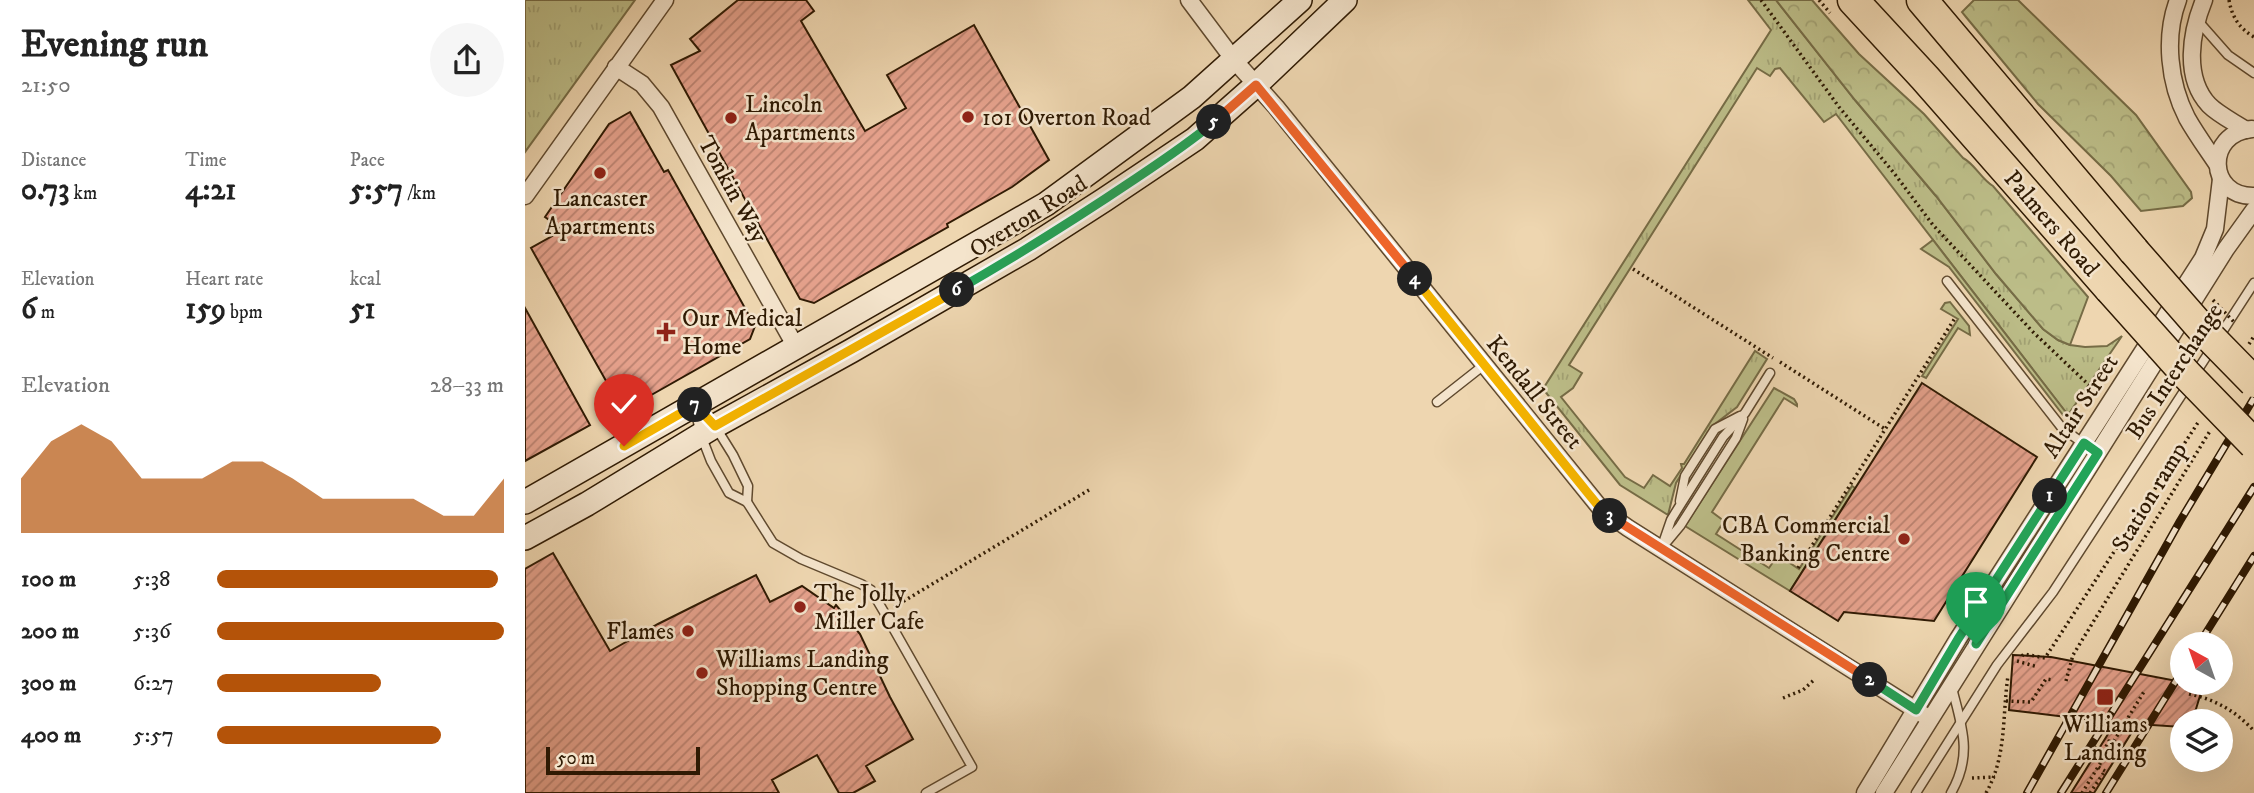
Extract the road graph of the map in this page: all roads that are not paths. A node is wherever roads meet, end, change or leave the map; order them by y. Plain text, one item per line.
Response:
1 (665, 0) edge
2 (1189, 0) edge
3 (1300, 0) edge
4 (1345, 0) edge
5 (1853, 0) edge
6 (1922, 0) edge
7 (2178, 0) edge
8 (2204, 0) edge
9 (2196, 19) junction
10 (1234, 60) junction
11 (616, 67) junction
12 (2254, 74) edge
13 (1256, 85) junction
14 (2251, 128) edge
15 (2219, 171) junction
16 (525, 196) edge
17 (2254, 197) edge
18 (2254, 210) edge
19 (1947, 281) dead end
20 (2254, 283) edge
21 (796, 347) junction
22 (1484, 365) junction
23 (1770, 373) dead end
24 (2254, 382) edge
25 (1437, 402) dead end
26 (695, 405) junction
27 (1745, 413) junction
28 (708, 430) junction
29 (2084, 443) junction
30 (2254, 444) edge
31 (2098, 453) junction
32 (525, 502) edge
33 (747, 502) junction
34 (525, 538) edge
35 (1661, 549) junction
36 (1951, 685) junction
37 (1923, 714) junction
38 (1961, 723) junction
39 (926, 793) edge
40 (1865, 793) edge
41 (1884, 793) edge
42 (1916, 793) edge
43 (1951, 793) edge

1 - 11 street
2 - 10 street, Kendall Street
3 - 10 street, Overton Road
4 - 13 street, Overton Road
5 - 30 highway, Palmers Road, bridge
6 - 24 highway, Palmers Road, bridge
7 - 15 street
8 - 9 street
9 - 12 lane
9 - 14 street
10 - 13 street, Kendall Street
10 - 21 street, Overton Road
11 - 16 street
11 - 21 street, Tonkin Way
13 - 22 street, Kendall Street
13 - 28 street, Overton Road
14 - 15 street
15 - 17 street
15 - 29 street, Altair Street
18 - 31 street, Altair Street
19 - 29 lane
20 - 38 lane, Bus Interchange
21 - 26 street, Overton Road
22 - 25 lane
22 - 35 street, Kendall Street
23 - 27 lane
26 - 28 lane
26 - 28 lane
26 - 32 street, Overton Road
27 - 35 lane
27 - 35 lane
28 - 33 lane
28 - 33 lane
28 - 34 street, Overton Road
29 - 31 lane
29 - 37 street, Altair Street
31 - 36 street, Altair Street
33 - 39 lane
35 - 37 street, Kendall Street
36 - 37 street, Altair Street
36 - 38 lane
37 - 40 street, Altair Street
37 - 41 street, Altair Street
38 - 42 lane, Bus Interchange
38 - 43 lane

